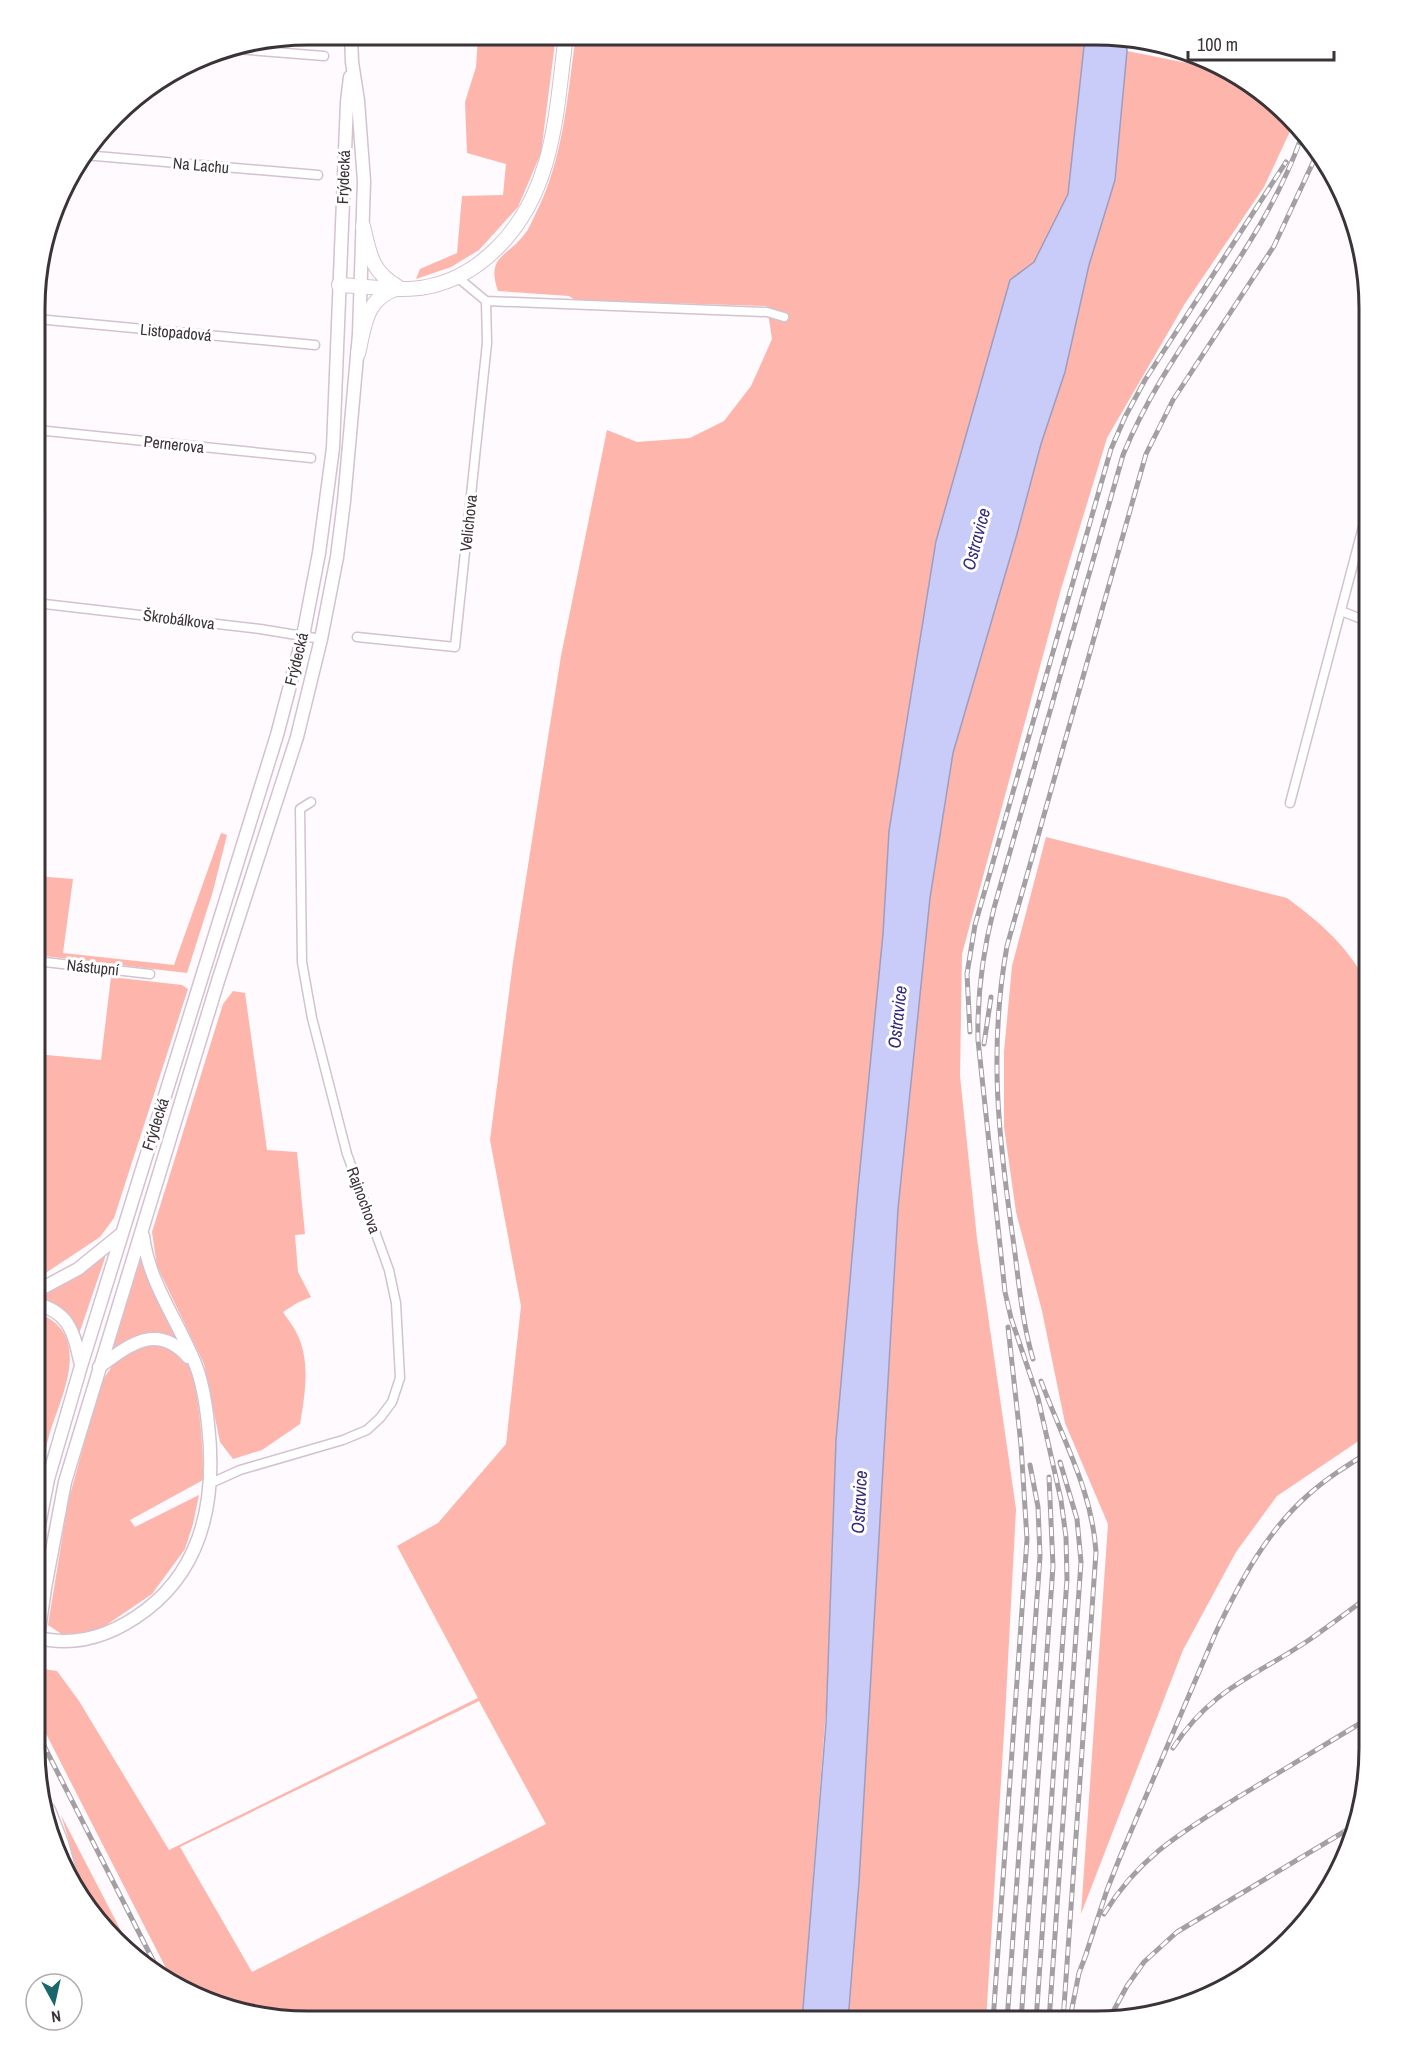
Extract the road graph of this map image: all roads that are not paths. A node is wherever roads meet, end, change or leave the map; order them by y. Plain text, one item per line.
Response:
1 (351, 45) edge
2 (565, 45) edge
3 (255, 50) edge
4 (324, 56) dead end
5 (352, 62) junction
6 (93, 156) edge
7 (318, 175) dead end
8 (363, 226) junction
9 (456, 276) junction
10 (339, 285) junction
11 (361, 286) junction
12 (400, 288) junction
13 (486, 301) junction
14 (784, 316) dead end
15 (45, 320) edge
16 (315, 345) dead end
17 (358, 354) junction
18 (45, 431) edge
19 (311, 458) dead end
20 (1359, 542) edge
21 (45, 604) edge
22 (1341, 611) junction
23 (1359, 618) edge
24 (303, 636) junction
25 (357, 637) dead end
26 (321, 639) junction
27 (311, 802) dead end
28 (1290, 803) dead end
29 (45, 962) edge
30 (150, 974) dead end
31 (142, 1232) junction
32 (121, 1234) junction
33 (45, 1287) edge
34 (45, 1307) edge
35 (81, 1366) junction
36 (99, 1367) junction
37 (197, 1367) junction
38 (211, 1483) junction
39 (45, 1494) edge
40 (45, 1588) edge
41 (45, 1638) edge

1 - 5 main road, Frýdecká
2 - 9 main road
3 - 4 street
5 - 8 main road, Frýdecká
5 - 10 main road, Frýdecká
6 - 7 street, Na Lachu
8 - 11 main road, Frýdecká
8 - 12 main road
9 - 12 main road
9 - 13 street
10 - 11 main road
10 - 24 main road, Frýdecká
11 - 12 main road
11 - 17 main road, Frýdecká
12 - 17 main road
13 - 14 street
13 - 25 street, Velichova
15 - 16 street, Listopadová
17 - 26 main road, Frýdecká
18 - 19 street, Pernerova
20 - 22 street
21 - 24 street, Škrobálkova
22 - 23 street
22 - 28 street
24 - 26 street, Škrobálkova
24 - 32 main road, Frýdecká
26 - 31 main road, Frýdecká
27 - 38 street, Rajnochova
29 - 30 street, Nástupní
31 - 36 main road, Frýdecká
31 - 37 main road
32 - 33 main road
32 - 35 main road, Frýdecká
34 - 35 main road
35 - 39 main road, Frýdecká
36 - 37 main road
36 - 40 main road, Frýdecká, bridge
37 - 38 main road
38 - 41 main road

